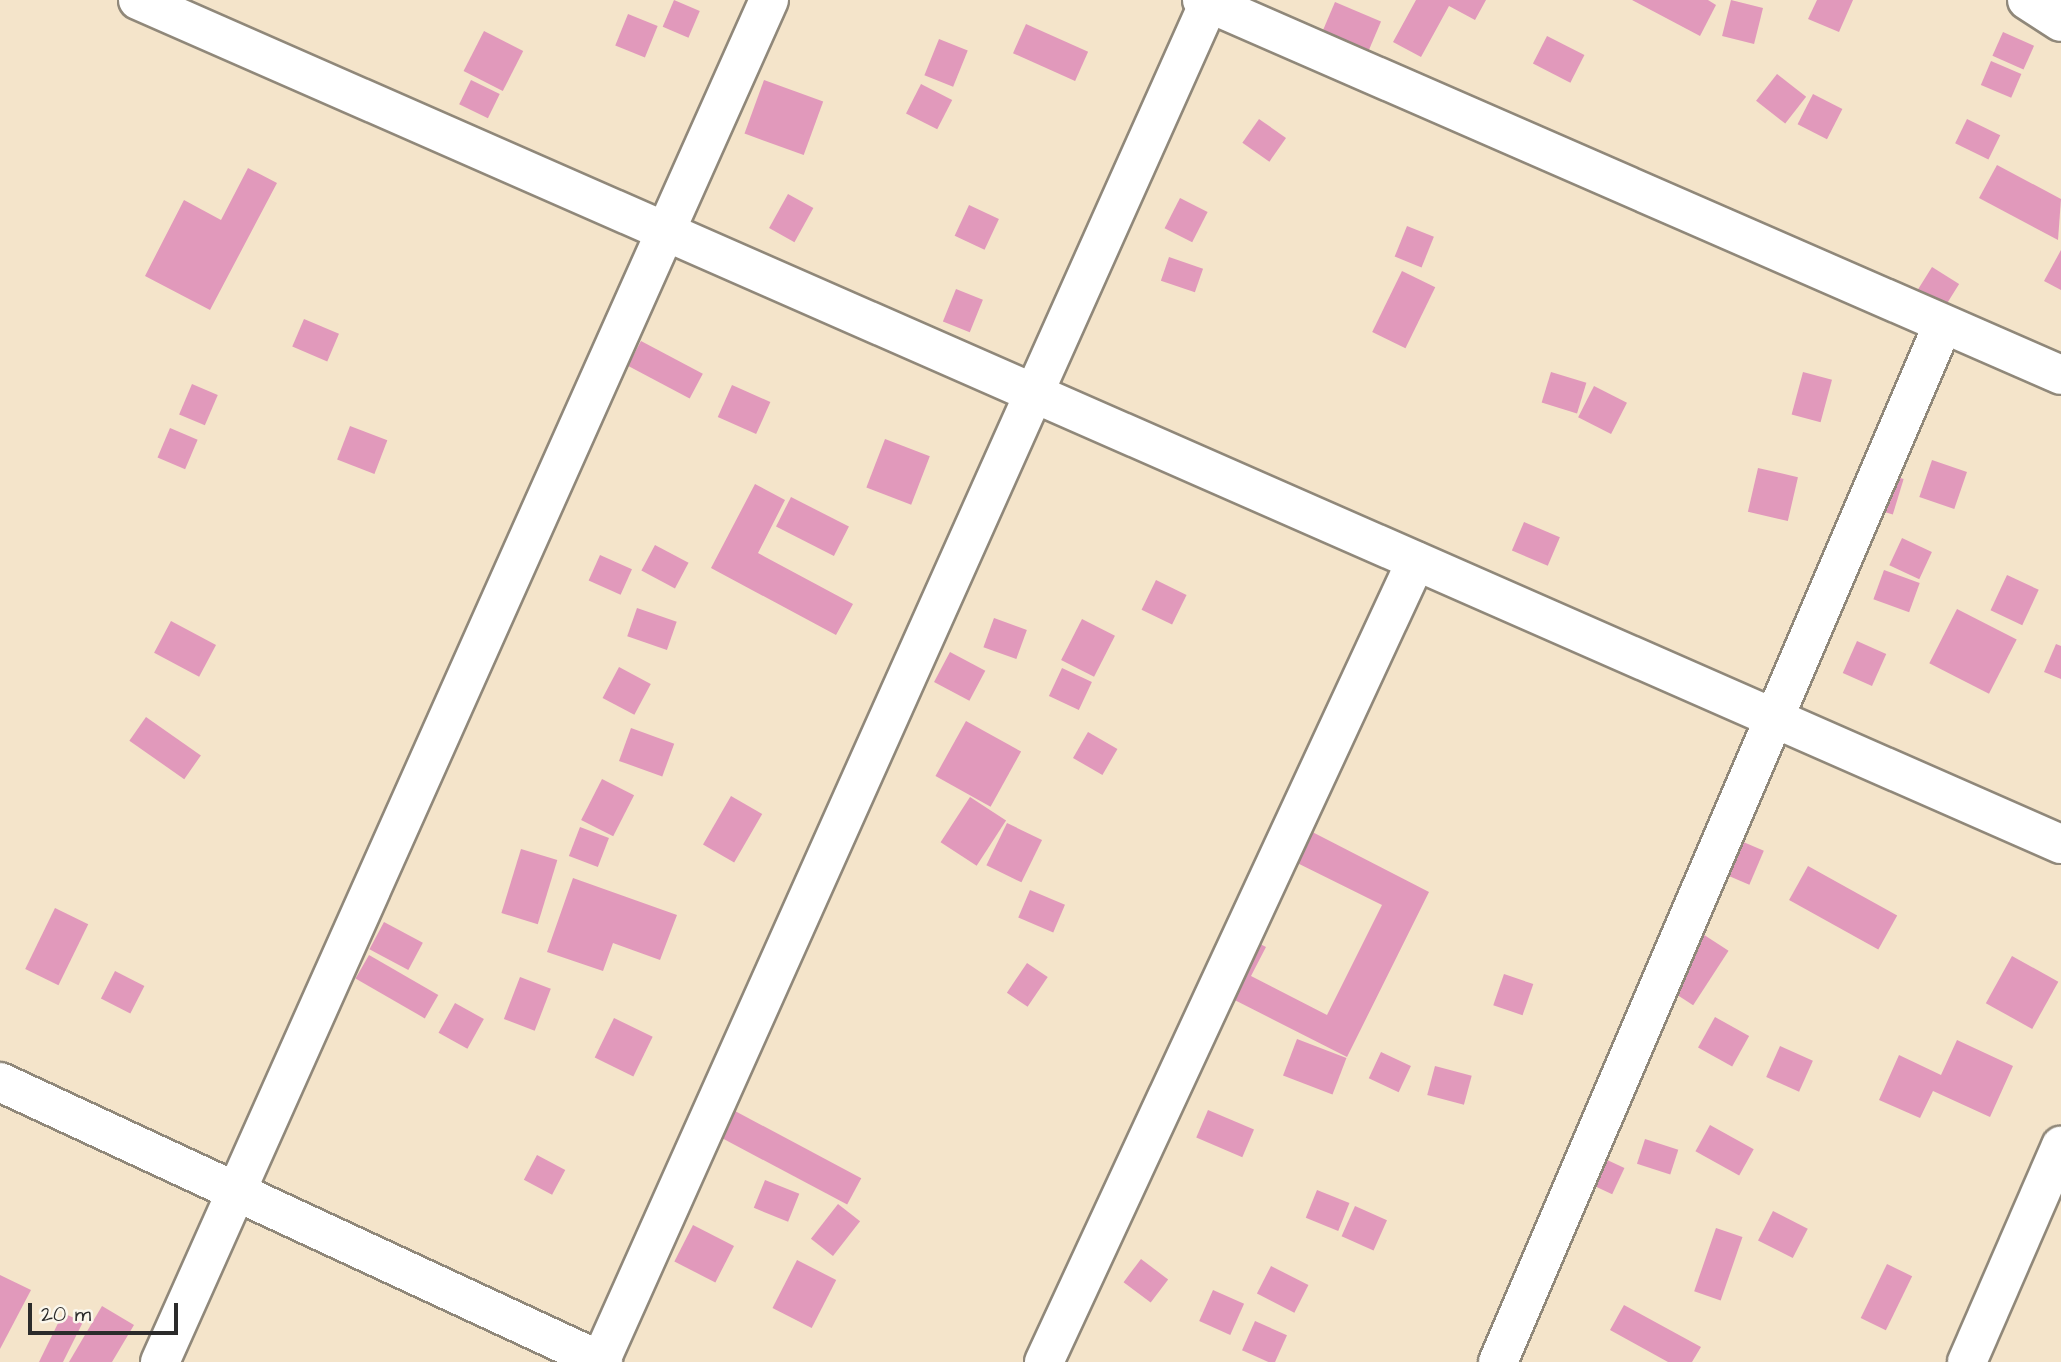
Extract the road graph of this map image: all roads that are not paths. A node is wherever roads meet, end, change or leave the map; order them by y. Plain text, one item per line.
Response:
1 (138, 0) edge
2 (769, 0) edge
3 (1207, 1) edge
4 (666, 231) junction
5 (1943, 324) junction
6 (2061, 375) edge
7 (1034, 394) junction
8 (1416, 561) junction
9 (1775, 718) junction
10 (2061, 844) edge
11 (0, 1082) edge
12 (2061, 1146) edge
13 (235, 1191) junction
14 (160, 1362) edge
15 (601, 1362) edge
16 (1044, 1362) edge
17 (1497, 1362) edge
18 (1967, 1362) edge

1 - 4 street
2 - 4 street
3 - 5 street
3 - 7 street
4 - 7 street
4 - 13 street
5 - 6 street
5 - 9 street
7 - 8 street
7 - 15 street
8 - 9 street
8 - 16 street
9 - 10 street
9 - 17 street
11 - 13 street
12 - 18 street
13 - 14 street
13 - 15 street

